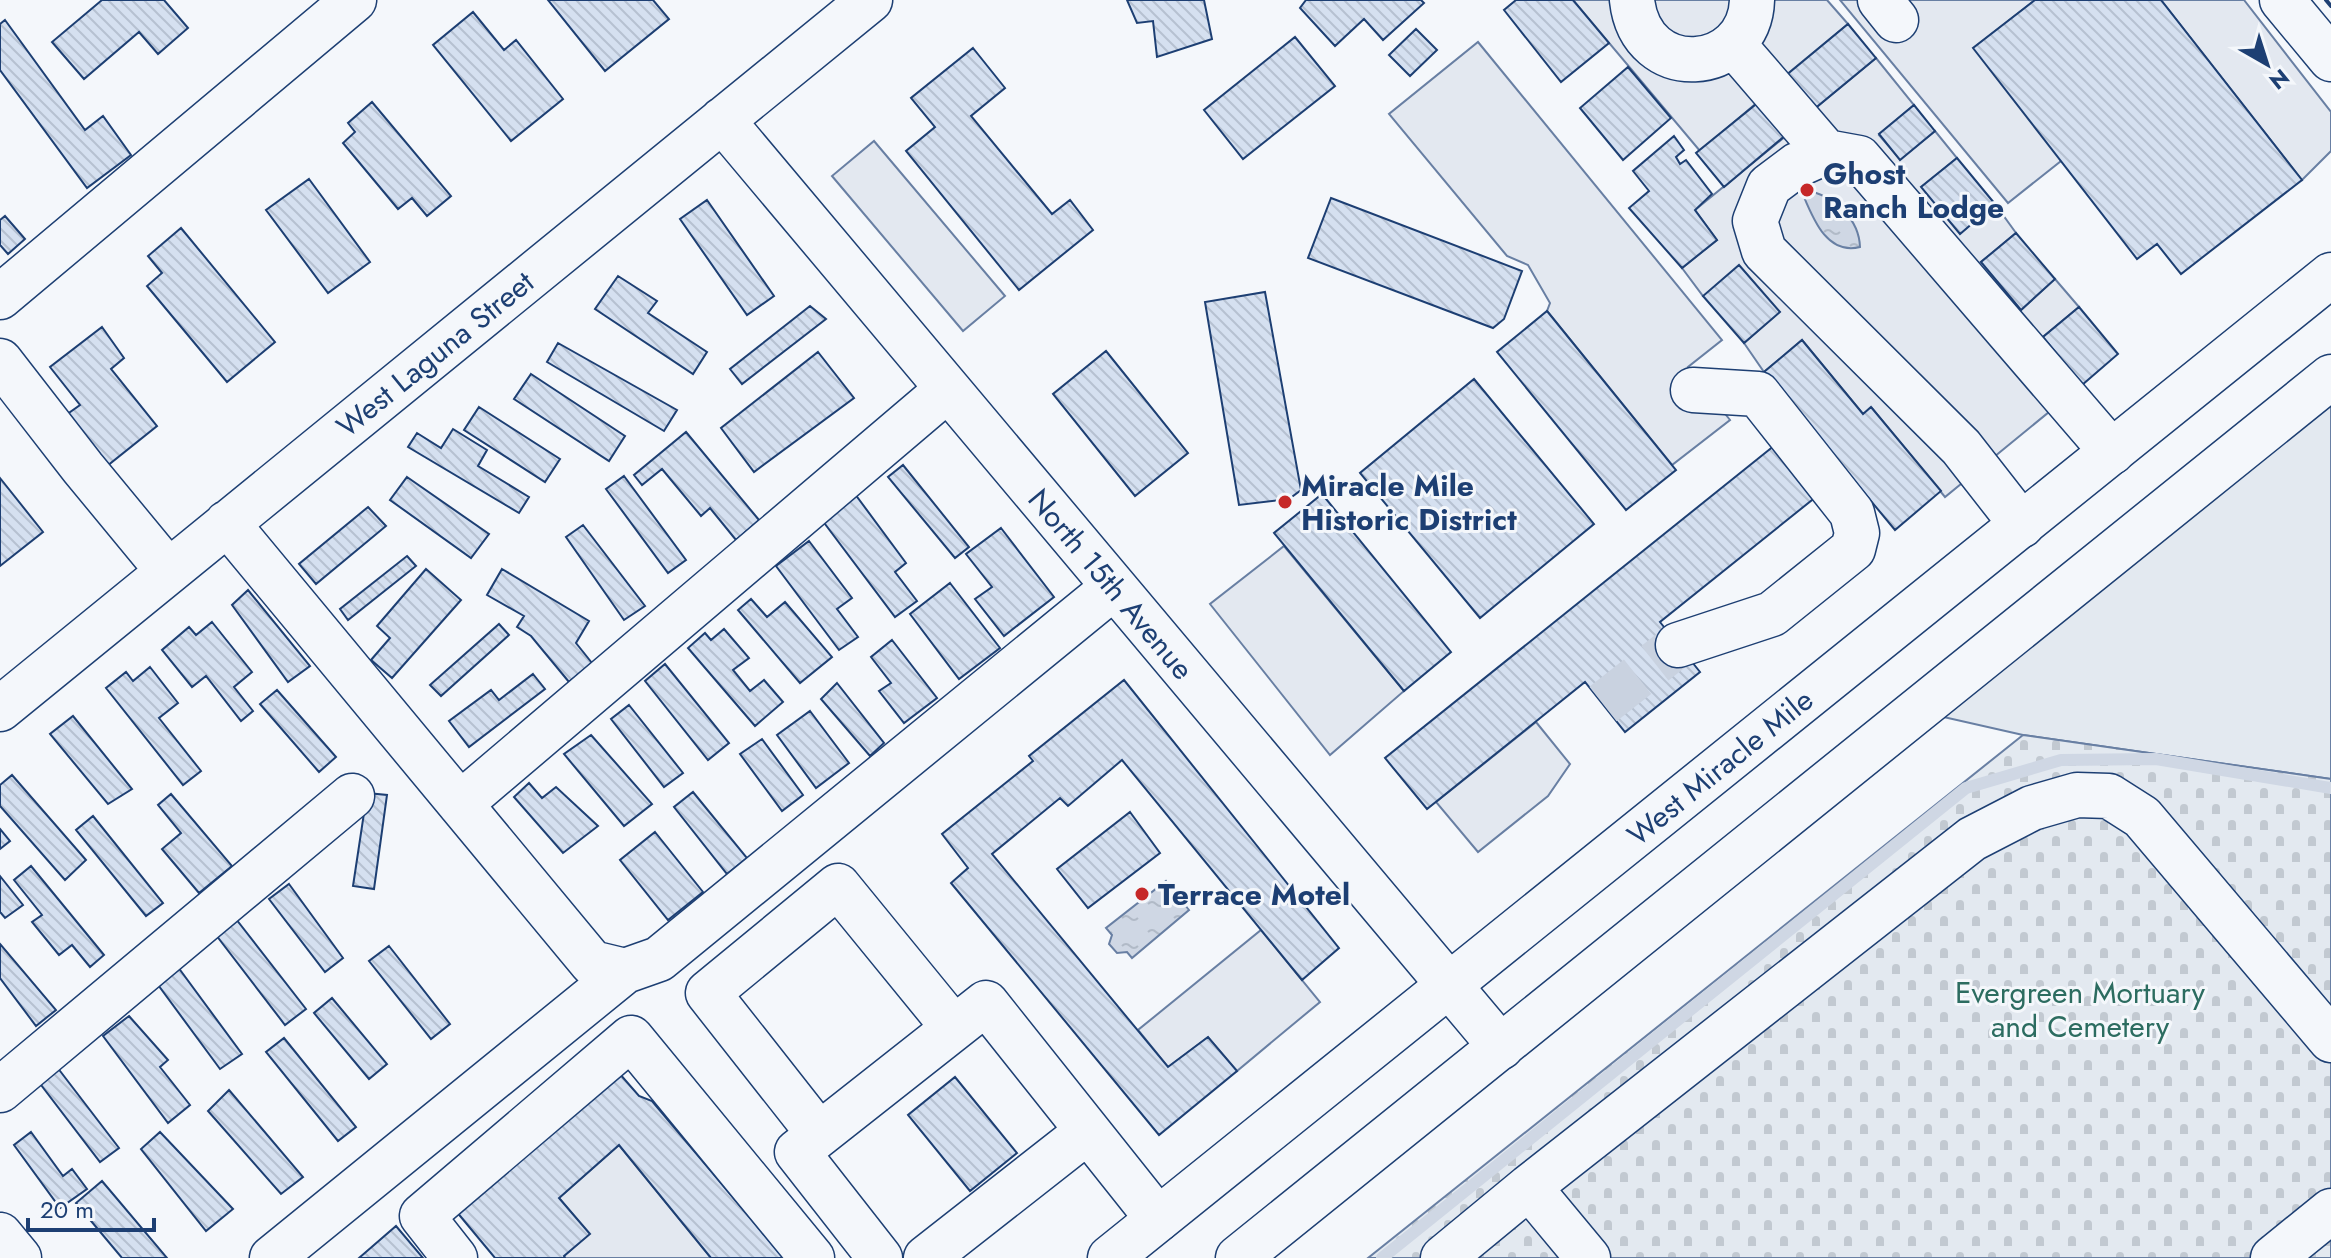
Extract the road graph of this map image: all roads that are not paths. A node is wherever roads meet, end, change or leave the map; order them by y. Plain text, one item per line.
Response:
1 (354, 0) edge
2 (870, 0) edge
3 (1632, 0) edge
4 (1752, 0) edge
5 (2282, 0) edge
6 (1733, 44) junction
7 (2331, 59) edge
8 (722, 120) junction
9 (1826, 152) junction
10 (2331, 275) edge
11 (0, 297) edge
12 (0, 361) edge
13 (2331, 377) edge
14 (948, 389) junction
15 (1693, 390) dead end
16 (2112, 452) junction
17 (227, 523) junction
18 (2022, 525) junction
19 (168, 571) junction
20 (1114, 587) junction
21 (1678, 645) tunnel mouth
22 (0, 709) edge
23 (352, 796) dead end
24 (460, 804) junction
25 (625, 971) junction
26 (1448, 985) junction
27 (954, 1028) junction
28 (2331, 1040) edge
29 (1501, 1047) junction
30 (0, 1090) edge
31 (1088, 1131) junction
32 (819, 1134) junction
33 (1529, 1187) junction
34 (2331, 1211) edge
35 (1158, 1219) junction
36 (0, 1235) edge
37 (19, 1258) edge
38 (272, 1258) edge
39 (455, 1258) edge
40 (812, 1258) edge
41 (880, 1258) edge
42 (926, 1258) edge
43 (1110, 1258) edge
44 (1238, 1258) edge
45 (1443, 1258) edge
46 (1588, 1258) edge
47 (2273, 1258) edge

1 - 11 main road
2 - 8 main road, West Laguna Street
3 - 6 main road
4 - 6 main road
5 - 7 main road
6 - 9 main road
8 - 14 main road, North 15th Avenue
8 - 17 main road, West Laguna Street
9 - 16 main road
9 - 18 main road
10 - 16 main road, West Miracle Mile
12 - 19 main road
13 - 29 main road
14 - 20 main road, North 15th Avenue
14 - 24 main road
15 - 21 main road
16 - 18 main road, West Miracle Mile
17 - 19 main road, West Laguna Street
17 - 24 main road
18 - 26 main road, West Miracle Mile
19 - 22 main road, West Laguna Street
20 - 25 main road
20 - 26 main road, North 15th Avenue
23 - 30 main road
24 - 25 main road
25 - 38 main road
26 - 29 main road, North 15th Avenue
26 - 35 main road, West Miracle Mile
27 - 31 main road
27 - 32 main road
27 - 32 main road
28 - 33 main road
29 - 44 main road
31 - 35 main road
31 - 42 main road
32 - 41 main road
33 - 45 main road
33 - 46 main road
34 - 47 main road
35 - 43 main road, West Miracle Mile
36 - 37 main road
39 - 40 main road

